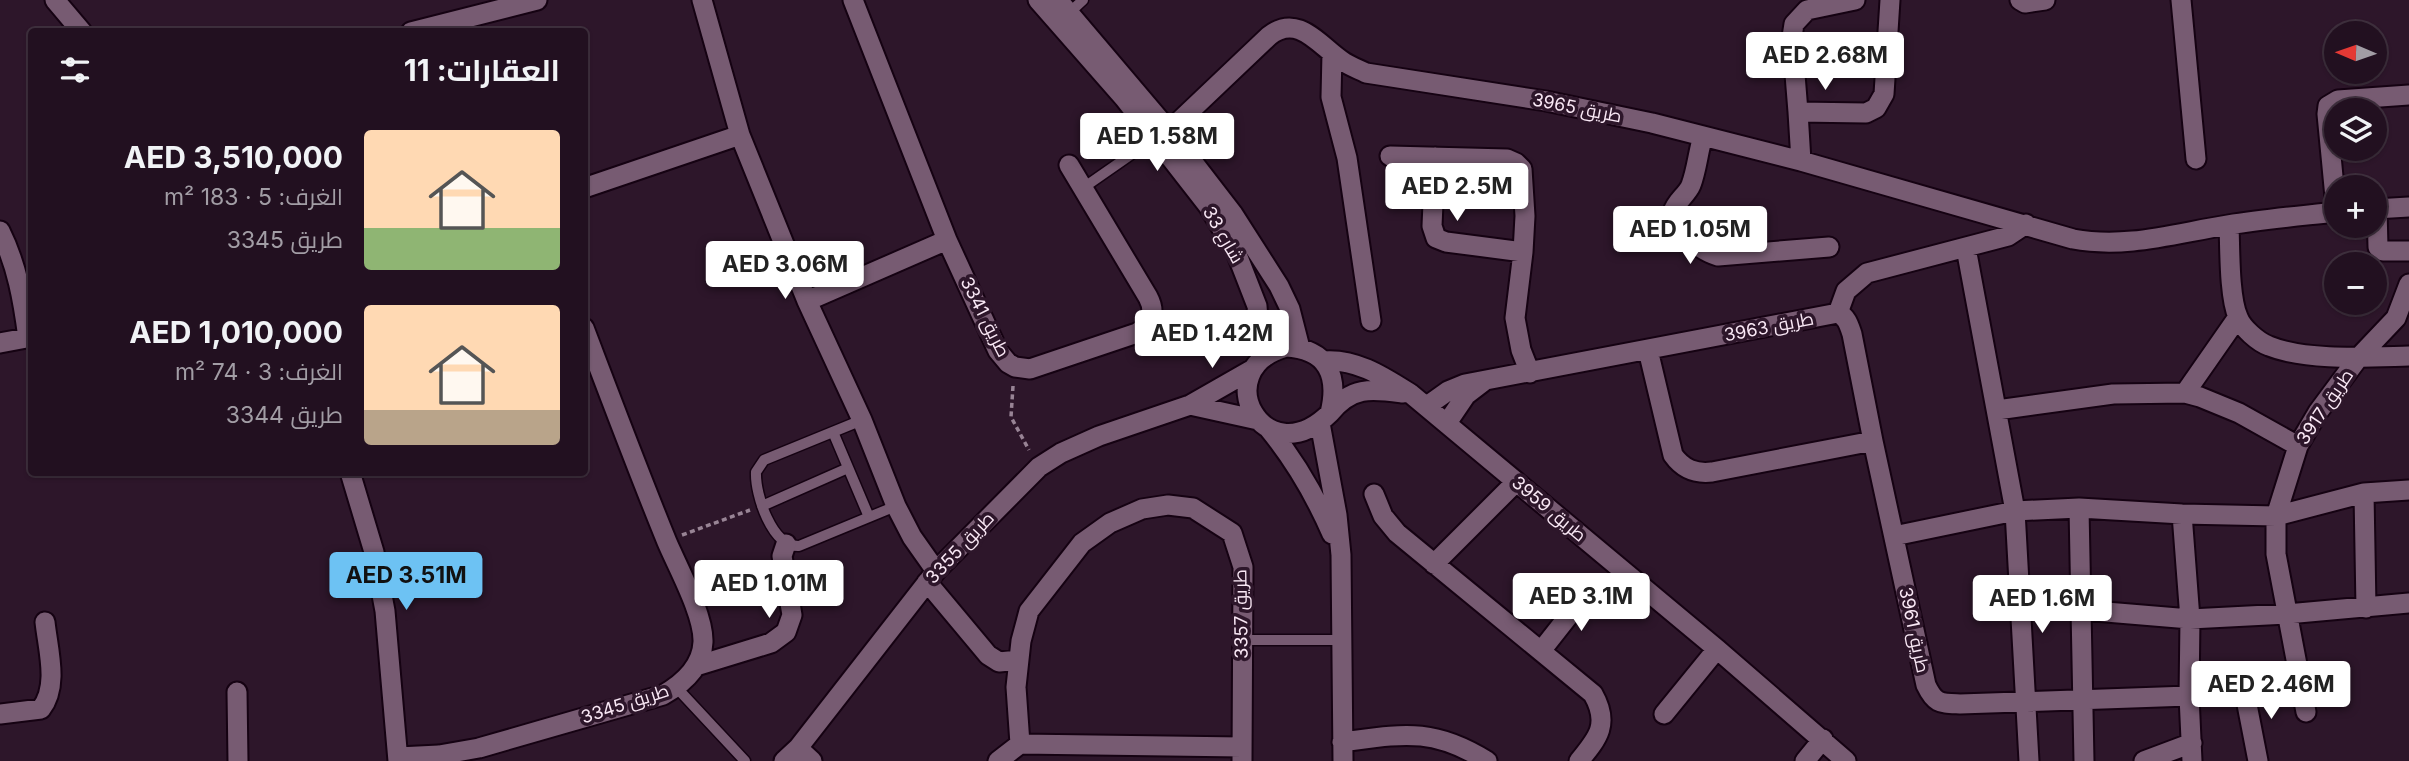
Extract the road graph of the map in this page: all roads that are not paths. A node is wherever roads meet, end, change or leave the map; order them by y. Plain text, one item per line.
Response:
1 (55, 0) edge
2 (537, 0) edge
3 (702, 0) edge
4 (853, 0) edge
5 (1038, 0) edge
6 (1855, 0) edge
7 (1890, 0) edge
8 (2020, 0) edge
9 (2045, 0) edge
10 (2182, 0) edge
11 (503, 4) edge
12 (1070, 4) edge
13 (79, 28) edge
14 (424, 28) edge
15 (1332, 53) junction
16 (2409, 95) edge
17 (1798, 112) junction
18 (1169, 131) junction
19 (740, 135) junction
20 (1703, 136) junction
21 (1139, 149) dead end
22 (1390, 156) dead end
23 (1435, 157) junction
24 (2196, 159) dead end
25 (1801, 161) junction
26 (1069, 164) dead end
27 (2333, 175) edge
28 (588, 187) edge
29 (1083, 188) junction
30 (2409, 207) edge
31 (2387, 208) edge
32 (2324, 212) edge
33 (2026, 224) junction
34 (2229, 225) junction
35 (0, 231) edge
36 (2378, 238) edge
37 (947, 240) junction
38 (1829, 247) dead end
39 (1966, 248) junction
40 (2409, 251) edge
41 (1523, 253) junction
42 (2409, 284) edge
43 (807, 301) junction
44 (1838, 313) junction
45 (2238, 317) junction
46 (1371, 321) dead end
47 (28, 326) edge
48 (28, 337) edge
49 (588, 338) edge
50 (0, 344) edge
51 (1300, 348) junction
52 (1648, 350) junction
53 (2409, 356) edge
54 (2359, 357) junction
55 (1323, 361) junction
56 (1257, 364) junction
57 (1530, 373) junction
58 (1484, 381) junction
59 (2185, 393) junction
60 (1411, 394) junction
61 (1190, 405) junction
62 (1427, 406) junction
63 (1997, 410) junction
64 (1325, 418) junction
65 (862, 420) junction
66 (1447, 423) junction
67 (1264, 425) junction
68 (833, 432) junction
69 (1872, 440) junction
70 (2298, 446) junction
71 (848, 468) junction
72 (351, 476) edge
73 (1516, 482) junction
74 (2409, 490) edge
75 (2364, 493) junction
76 (1374, 494) dead end
77 (762, 506) junction
78 (896, 506) junction
79 (2079, 508) junction
80 (2015, 511) junction
81 (2182, 514) junction
82 (2276, 516) junction
83 (869, 517) junction
84 (1894, 536) junction
85 (786, 544) junction
86 (1341, 555) junction
87 (1434, 564) junction
88 (932, 577) junction
89 (1589, 590) dead end
90 (2409, 603) edge
91 (2366, 608) junction
92 (2082, 610) junction
93 (2287, 614) junction
94 (2190, 619) junction
95 (45, 622) dead end
96 (1241, 640) junction
97 (1342, 640) junction
98 (1717, 649) junction
99 (1541, 651) junction
100 (1019, 660) junction
101 (696, 666) junction
102 (2299, 681) junction
103 (676, 687) junction
104 (2244, 689) junction
105 (237, 692) dead end
106 (2189, 696) junction
107 (2083, 700) junction
108 (2026, 703) junction
109 (2306, 712) dead end
110 (0, 714) edge
111 (1664, 714) dead end
112 (1823, 739) junction
113 (1020, 744) junction
114 (1343, 751) edge
115 (2192, 752) edge
116 (1242, 754) edge
117 (798, 757) edge
118 (398, 759) edge
119 (238, 761) edge
120 (745, 761) edge
121 (998, 761) edge
122 (1487, 761) edge
123 (1579, 761) edge
124 (1805, 761) edge
125 (1846, 761) edge
126 (2029, 761) edge
127 (2084, 761) edge
128 (2144, 761) edge
129 (2258, 761) edge

1 - 13 street
2 - 11 street
3 - 19 street
4 - 37 street, طريق 3341
5 - 56 street, شارع 33
6 - 17 street
7 - 17 street
8 - 9 street
10 - 24 street
11 - 14 street
12 - 18 street, شارع 33
15 - 18 street, طريق 3965
15 - 20 street, طريق 3965
15 - 46 street
16 - 27 street
17 - 25 street
18 - 51 street, شارع 33
19 - 28 street
19 - 43 street
20 - 25 street, طريق 3965
20 - 38 street
21 - 29 lane
22 - 23 street
23 - 41 street
23 - 41 street
25 - 33 street, طريق 3965
26 - 29 street, طريق 3341
29 - 37 street, طريق 3341
30 - 31 street
32 - 34 street
33 - 34 street
33 - 39 street, طريق 3963
34 - 45 street
35 - 47 street
36 - 40 street
37 - 43 street
39 - 44 street, طريق 3963
39 - 63 street
41 - 57 street
42 - 54 street, طريق 3917
43 - 65 street
44 - 52 street, طريق 3963
44 - 69 street, طريق 3961
45 - 54 street
45 - 59 street
48 - 50 street
49 - 101 street
51 - 55 street
51 - 56 street
52 - 57 street, طريق 3963
52 - 69 street
53 - 54 street
54 - 70 street, طريق 3917
55 - 60 street, طريق 3959
55 - 64 street
56 - 61 street, طريق 3355
56 - 67 street
57 - 58 street, طريق 3963
58 - 62 street, طريق 3963
58 - 66 street
59 - 63 street
59 - 70 street
60 - 62 street, طريق 3959
60 - 64 street
61 - 67 street
61 - 88 street, طريق 3355
62 - 66 street, طريق 3959
63 - 80 street
64 - 67 street
64 - 86 street
65 - 68 lane
65 - 78 street
66 - 73 street, طريق 3959
67 - 86 street
68 - 71 lane
68 - 77 lane
69 - 84 street, طريق 3961
70 - 82 street, طريق 3917
71 - 77 lane
71 - 83 lane
72 - 118 street, طريق 3345
73 - 87 street
73 - 98 street, طريق 3959
74 - 75 street
75 - 82 street
75 - 91 street
76 - 87 street
77 - 85 lane
78 - 83 lane
78 - 88 street
79 - 80 street
79 - 81 street
79 - 92 street
80 - 84 street
80 - 108 street
81 - 82 street
81 - 94 street
82 - 93 street, طريق 3917
83 - 85 lane
84 - 108 street, طريق 3961
85 - 101 street
86 - 97 street
87 - 99 street
88 - 100 street
88 - 117 street, طريق 3355
89 - 99 street
90 - 91 street
91 - 93 street
92 - 94 street
92 - 107 street
93 - 94 street
93 - 102 street, طريق 3917
94 - 106 street
95 - 110 street
96 - 97 lane
96 - 100 street, طريق 3357
96 - 116 street, طريق 3357
97 - 114 street
98 - 111 street
98 - 112 street, طريق 3959
99 - 123 street
100 - 113 street, طريق 3357
101 - 103 street, طريق 3345
102 - 104 street, طريق 3961
102 - 109 street, طريق 3917
103 - 118 street, طريق 3345
103 - 120 lane
104 - 106 street, طريق 3961
104 - 129 street
105 - 119 street
106 - 107 street, طريق 3961
106 - 115 street
107 - 108 street, طريق 3961
107 - 127 street
108 - 126 street
112 - 124 street
112 - 125 street, طريق 3959
113 - 116 street, طريق 3357
113 - 121 street
114 - 122 street
115 - 128 street

